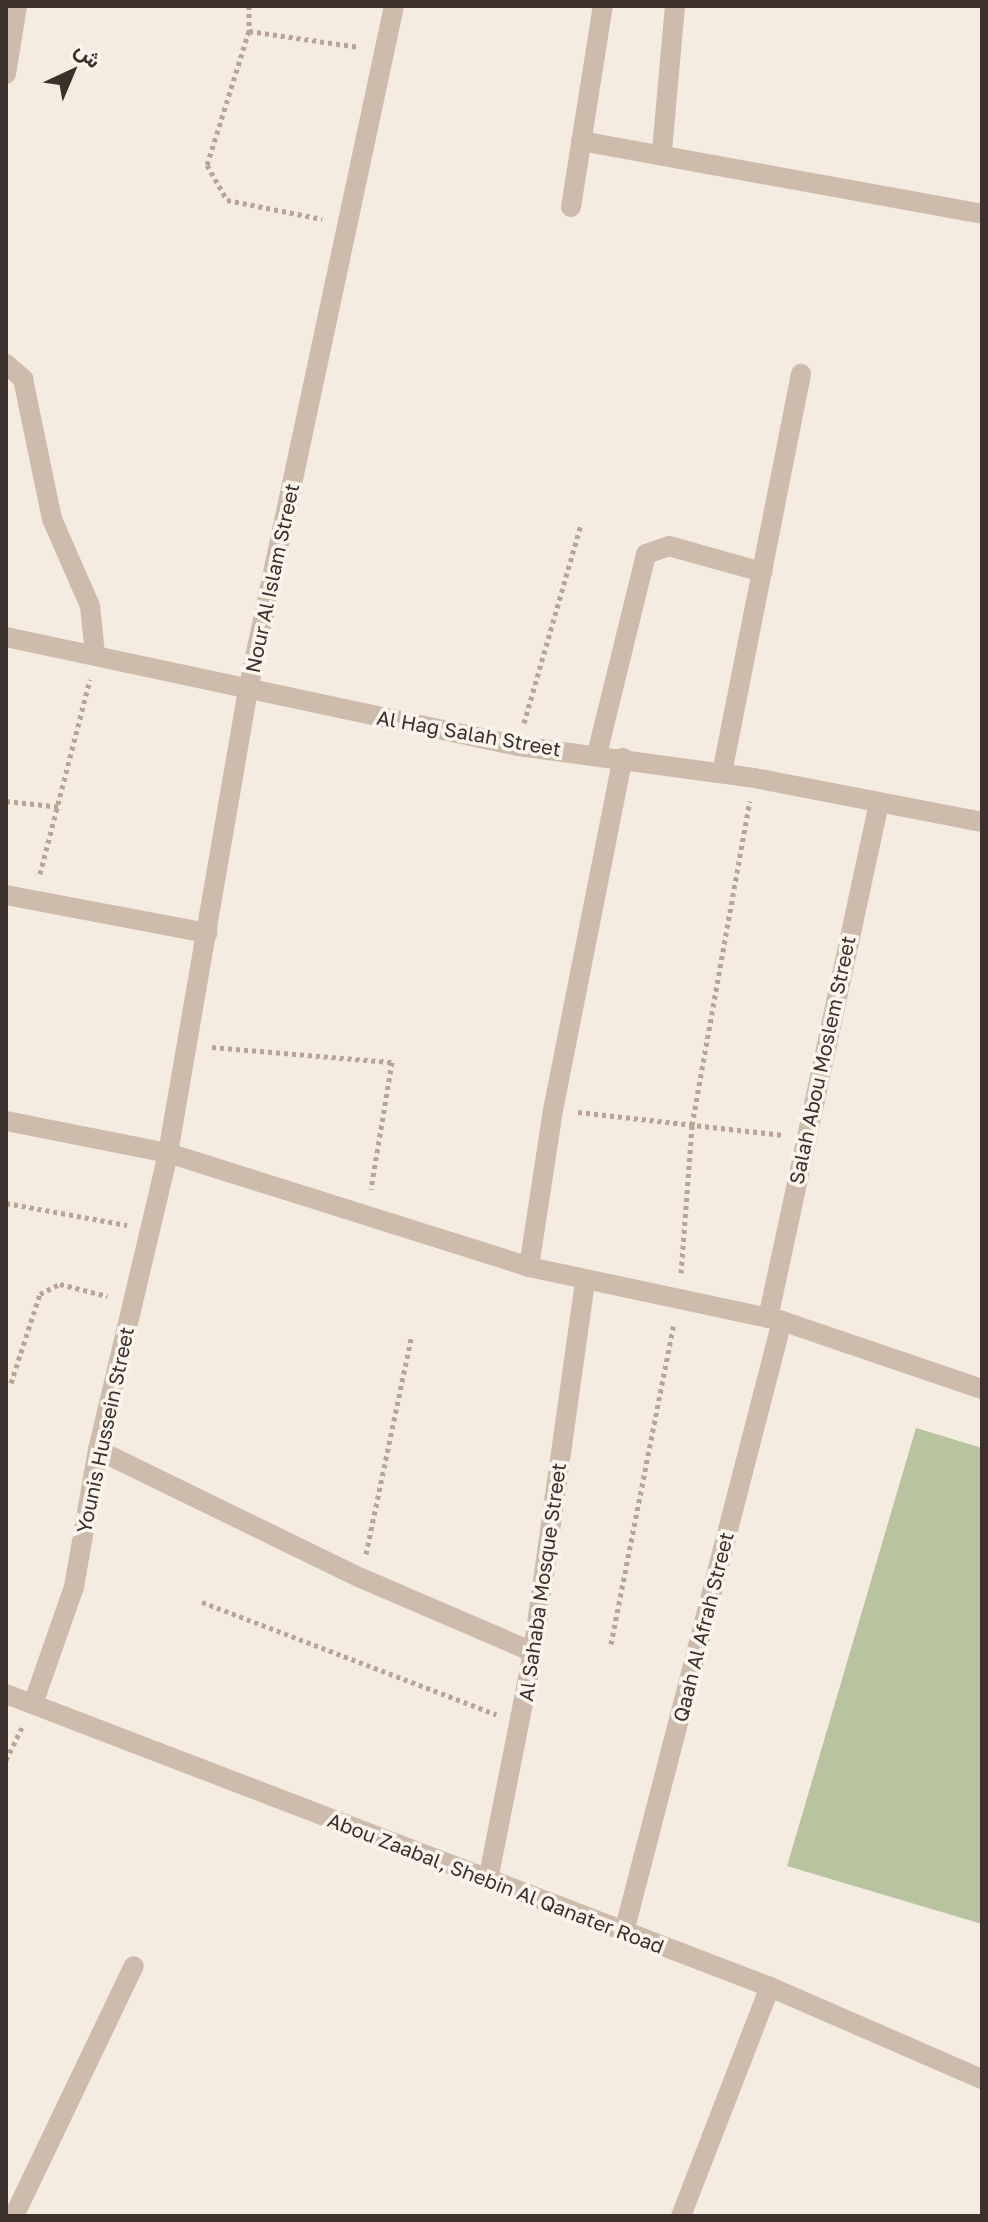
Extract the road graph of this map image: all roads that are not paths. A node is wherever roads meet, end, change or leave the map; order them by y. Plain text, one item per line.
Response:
1 (17, 6) edge
2 (394, 6) edge
3 (603, 6) edge
4 (675, 6) edge
5 (6, 74) edge
6 (581, 141) junction
7 (662, 151) junction
8 (571, 207) dead end
9 (982, 214) edge
10 (6, 364) edge
11 (801, 374) dead end
12 (762, 572) junction
13 (6, 637) edge
14 (95, 654) junction
15 (248, 690) junction
16 (597, 754) junction
17 (623, 758) junction
18 (722, 773) junction
19 (879, 803) junction
20 (982, 822) edge
21 (6, 895) edge
22 (207, 933) junction
23 (6, 1121) edge
24 (168, 1153) junction
25 (529, 1267) junction
26 (585, 1281) junction
27 (775, 1319) junction
28 (982, 1389) edge
29 (98, 1450) junction
30 (533, 1652) junction
31 (6, 1694) edge
32 (33, 1704) junction
33 (488, 1880) junction
34 (624, 1932) junction
35 (134, 1966) dead end
36 (770, 1987) junction
37 (982, 2079) edge
38 (14, 2216) edge
39 (681, 2216) edge

1 - 5 street
2 - 15 street, Nour Al Islam Street
3 - 6 street
4 - 7 street
6 - 7 street
6 - 8 street
7 - 9 street
10 - 14 street
11 - 12 street
12 - 16 street
12 - 18 street
13 - 14 street, Al Hag Salah Street
14 - 15 street, Al Hag Salah Street
15 - 16 street, Al Hag Salah Street
15 - 22 street, Nour Al Islam Street
16 - 17 street, Al Hag Salah Street
17 - 18 street, Al Hag Salah Street
17 - 25 street
18 - 19 street, Al Hag Salah Street
19 - 20 street, Al Hag Salah Street
19 - 27 street, Salah Abou Moslem Street
21 - 22 street
22 - 24 street, Nour Al Islam Street
23 - 24 street
24 - 25 street
24 - 29 street, Younis Hussein Street
25 - 26 street
26 - 27 street
26 - 30 street, Al Sahaba Mosque Street
27 - 28 street
27 - 34 street, Qaah Al Afrah Street
29 - 30 street
29 - 32 street, Younis Hussein Street
30 - 33 street, Al Sahaba Mosque Street
31 - 32 street, Abou Zaabal, Shebin Al Qanater Road
32 - 33 street, Abou Zaabal, Shebin Al Qanater Road
33 - 34 street, Abou Zaabal, Shebin Al Qanater Road
34 - 36 street, Abou Zaabal, Shebin Al Qanater Road
35 - 38 street
36 - 37 street, Abou Zaabal, Shebin Al Qanater Road
36 - 39 street

